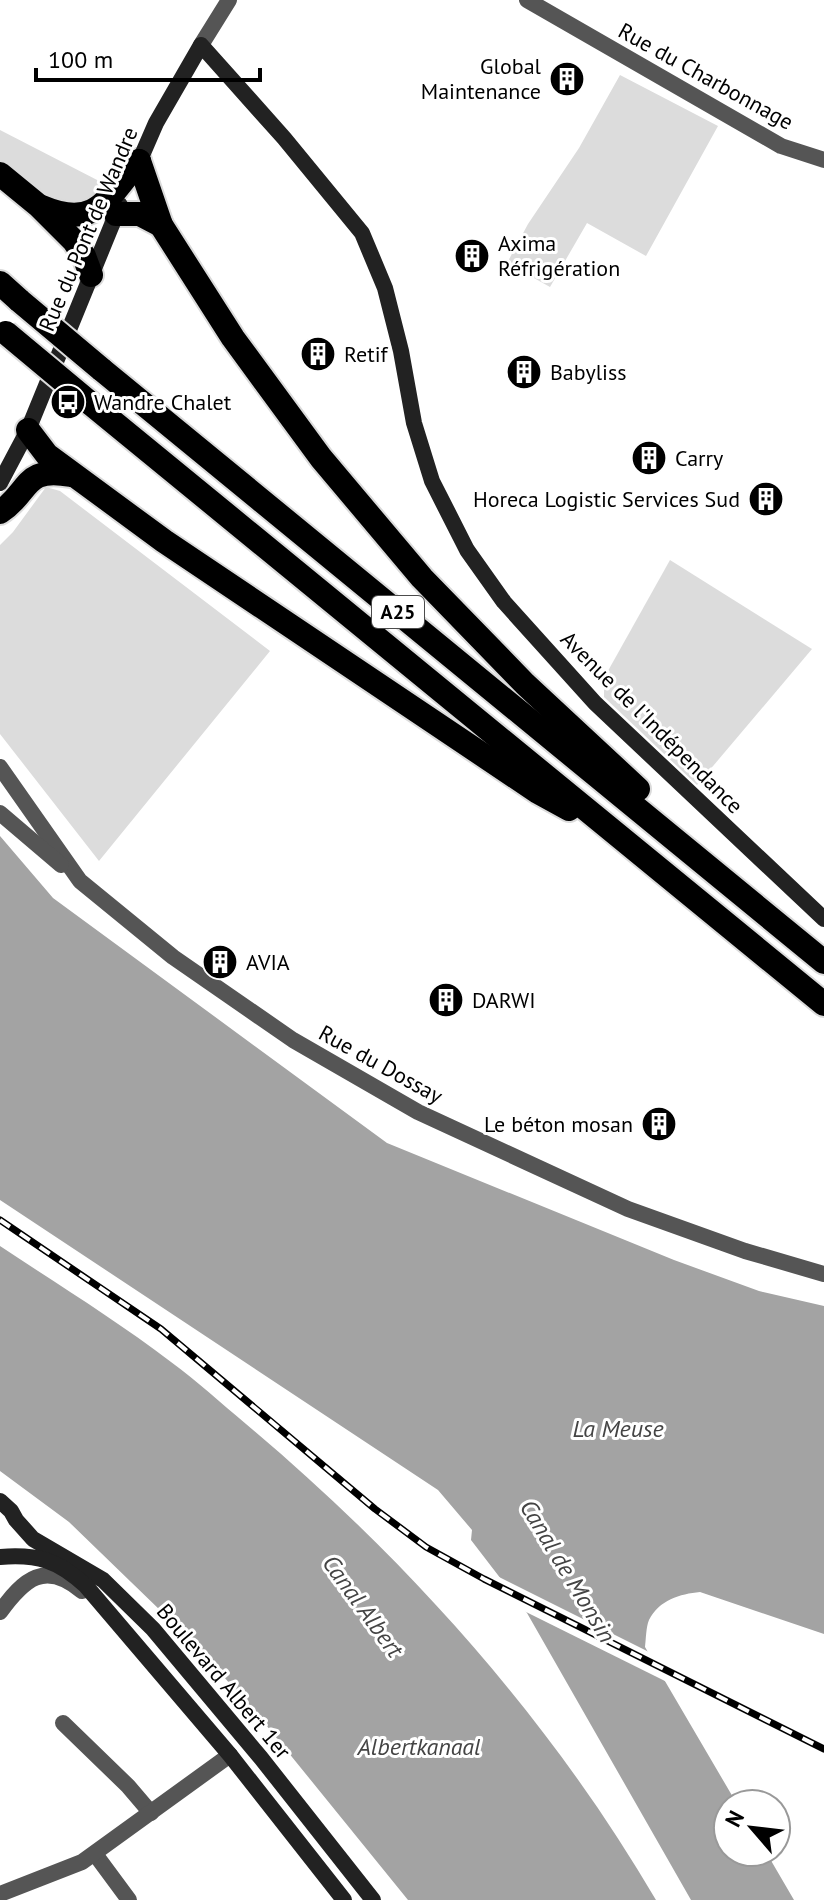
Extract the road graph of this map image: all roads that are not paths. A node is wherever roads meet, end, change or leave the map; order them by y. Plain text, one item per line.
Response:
1 (527, 0) edge
2 (227, 1) edge
3 (201, 45) junction
4 (824, 160) edge
5 (139, 161) junction
6 (0, 174) edge
7 (39, 206) junction
8 (116, 214) junction
9 (161, 225) junction
10 (91, 275) junction
11 (0, 283) edge
12 (3, 330) edge
13 (28, 430) junction
14 (71, 475) junction
15 (0, 483) edge
16 (0, 512) edge
17 (0, 767) edge
18 (0, 813) edge
19 (617, 834) junction
20 (694, 854) junction
21 (80, 881) junction
22 (824, 919) edge
23 (824, 962) edge
24 (824, 1004) edge
25 (824, 1274) edge
26 (0, 1501) edge
27 (16, 1520) junction
28 (0, 1556) edge
29 (0, 1612) edge
30 (116, 1620) junction
31 (229, 1719) junction
32 (63, 1723) dead end
33 (230, 1755) junction
34 (151, 1813) junction
35 (95, 1854) junction
36 (0, 1894) edge
37 (129, 1900) edge
38 (344, 1900) edge
39 (373, 1900) edge

1 - 4 street, Rue du Charbonnage
2 - 3 street, Rue du Pont de Wandre
3 - 5 main road, Rue du Pont de Wandre
3 - 22 main road, Avenue de l'Indépendance
5 - 7 highway
5 - 8 main road, Rue du Pont de Wandre
5 - 9 highway, A25
6 - 7 highway
7 - 10 highway
8 - 9 highway
8 - 10 main road, Rue du Pont de Wandre
9 - 20 highway, A25
10 - 13 main road, Rue du Pont de Wandre
11 - 20 highway, A25, bridge
12 - 19 highway, A25, bridge
13 - 14 highway, A25
13 - 15 main road, Rue du Pont de Wandre
14 - 16 highway
14 - 19 highway, A25
17 - 21 street, Rue du Dossay
18 - 21 street
19 - 24 highway, A25
20 - 23 highway, A25
21 - 25 street, Rue du Dossay
26 - 27 main road, Boulevard Albert 1er
27 - 28 main road, Boulevard Albert 1er
27 - 31 main road, Boulevard Albert 1er
28 - 30 main road, Boulevard Albert 1er
29 - 30 street
30 - 33 main road, Boulevard Albert 1er
31 - 33 main road
31 - 39 main road, Boulevard Albert 1er
32 - 34 street
33 - 34 street
33 - 38 main road, Boulevard Albert 1er
34 - 35 street
35 - 36 street
35 - 37 street

